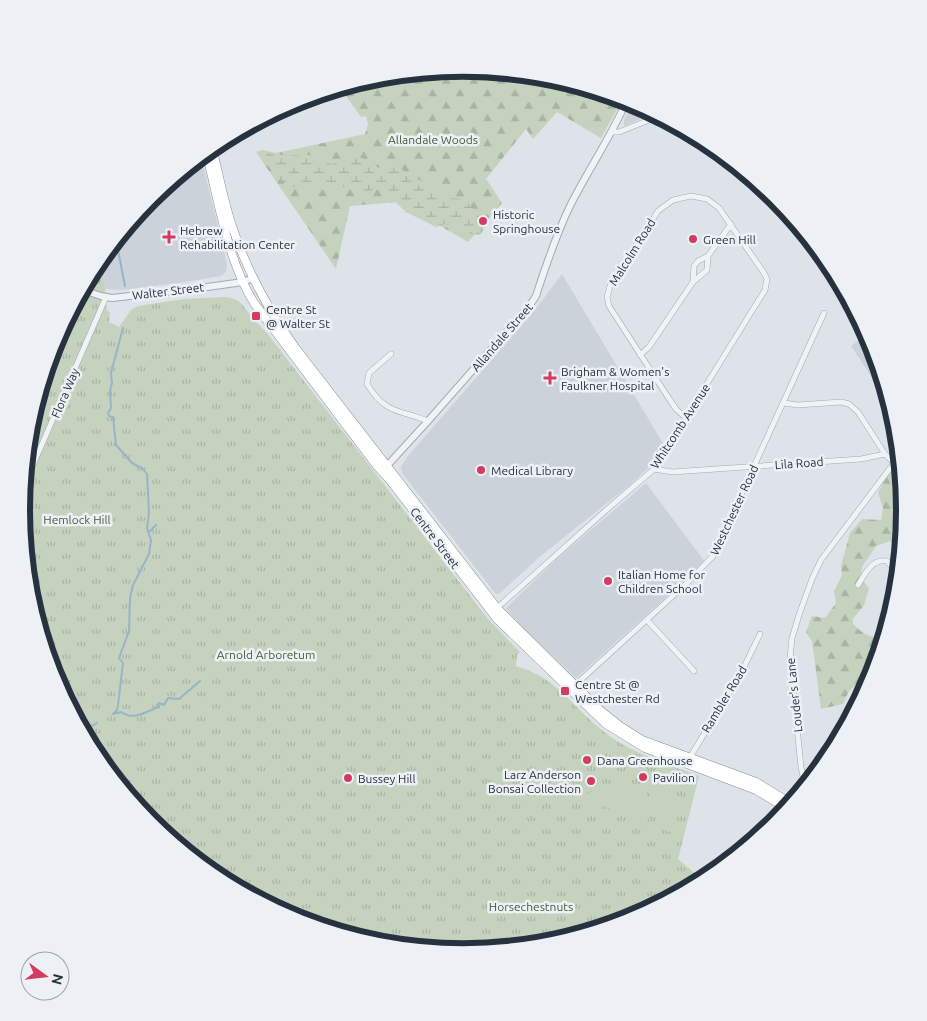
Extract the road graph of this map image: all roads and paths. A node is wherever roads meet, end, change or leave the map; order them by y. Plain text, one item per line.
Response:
1 (623, 108) edge
2 (650, 120) edge
3 (611, 132) junction
4 (214, 156) edge
5 (208, 161) edge
6 (731, 224) junction
7 (708, 256) junction
8 (253, 278) junction
9 (243, 282) junction
10 (693, 282) junction
11 (89, 292) edge
12 (106, 297) junction
13 (824, 313) dead end
14 (391, 354) dead end
15 (640, 355) junction
16 (784, 403) junction
17 (685, 417) junction
18 (428, 421) junction
19 (885, 454) junction
20 (894, 463) joint
21 (755, 465) junction
22 (32, 468) edge
23 (384, 469) junction
24 (654, 469) junction
25 (893, 568) edge
26 (858, 585) dead end
27 (494, 610) junction
28 (647, 620) junction
29 (760, 634) dead end
30 (694, 671) dead end
31 (572, 688) junction
32 (688, 761) junction
33 (804, 778) edge
34 (785, 800) edge
35 (781, 805) edge

1 - 3 street, Allandale Street
2 - 3 street
3 - 18 street, Allandale Street
4 - 8 highway, Centre Street
5 - 9 highway, Centre Street
6 - 7 street
6 - 15 street, Malcolm Road
6 - 17 street, Whitcomb Avenue
7 - 10 street
7 - 10 street
8 - 9 street, Walter Street
8 - 23 highway, Centre Street
9 - 12 street, Walter Street
9 - 23 highway, Centre Street
10 - 15 street
11 - 12 street, Walter Street
12 - 22 street, Flora Way
13 - 16 street, Westchester Road
14 - 18 street
15 - 17 street, Malcolm Road
16 - 19 street
16 - 21 street, Westchester Road
17 - 24 street, Whitcomb Avenue
18 - 23 street, Allandale Street
19 - 20 street
19 - 21 street, Lila Road
20 - 33 street, Louder's Lane
21 - 24 street, Lila Road
21 - 28 street, Westchester Road
23 - 27 highway, Centre Street
24 - 27 street, Whitcomb Avenue
25 - 26 street
27 - 31 highway, Centre Street
28 - 30 street
28 - 31 street, Westchester Road
29 - 32 street, Rambler Road
31 - 32 highway, Centre Street
32 - 34 highway, Centre Street
32 - 35 highway, Centre Street

